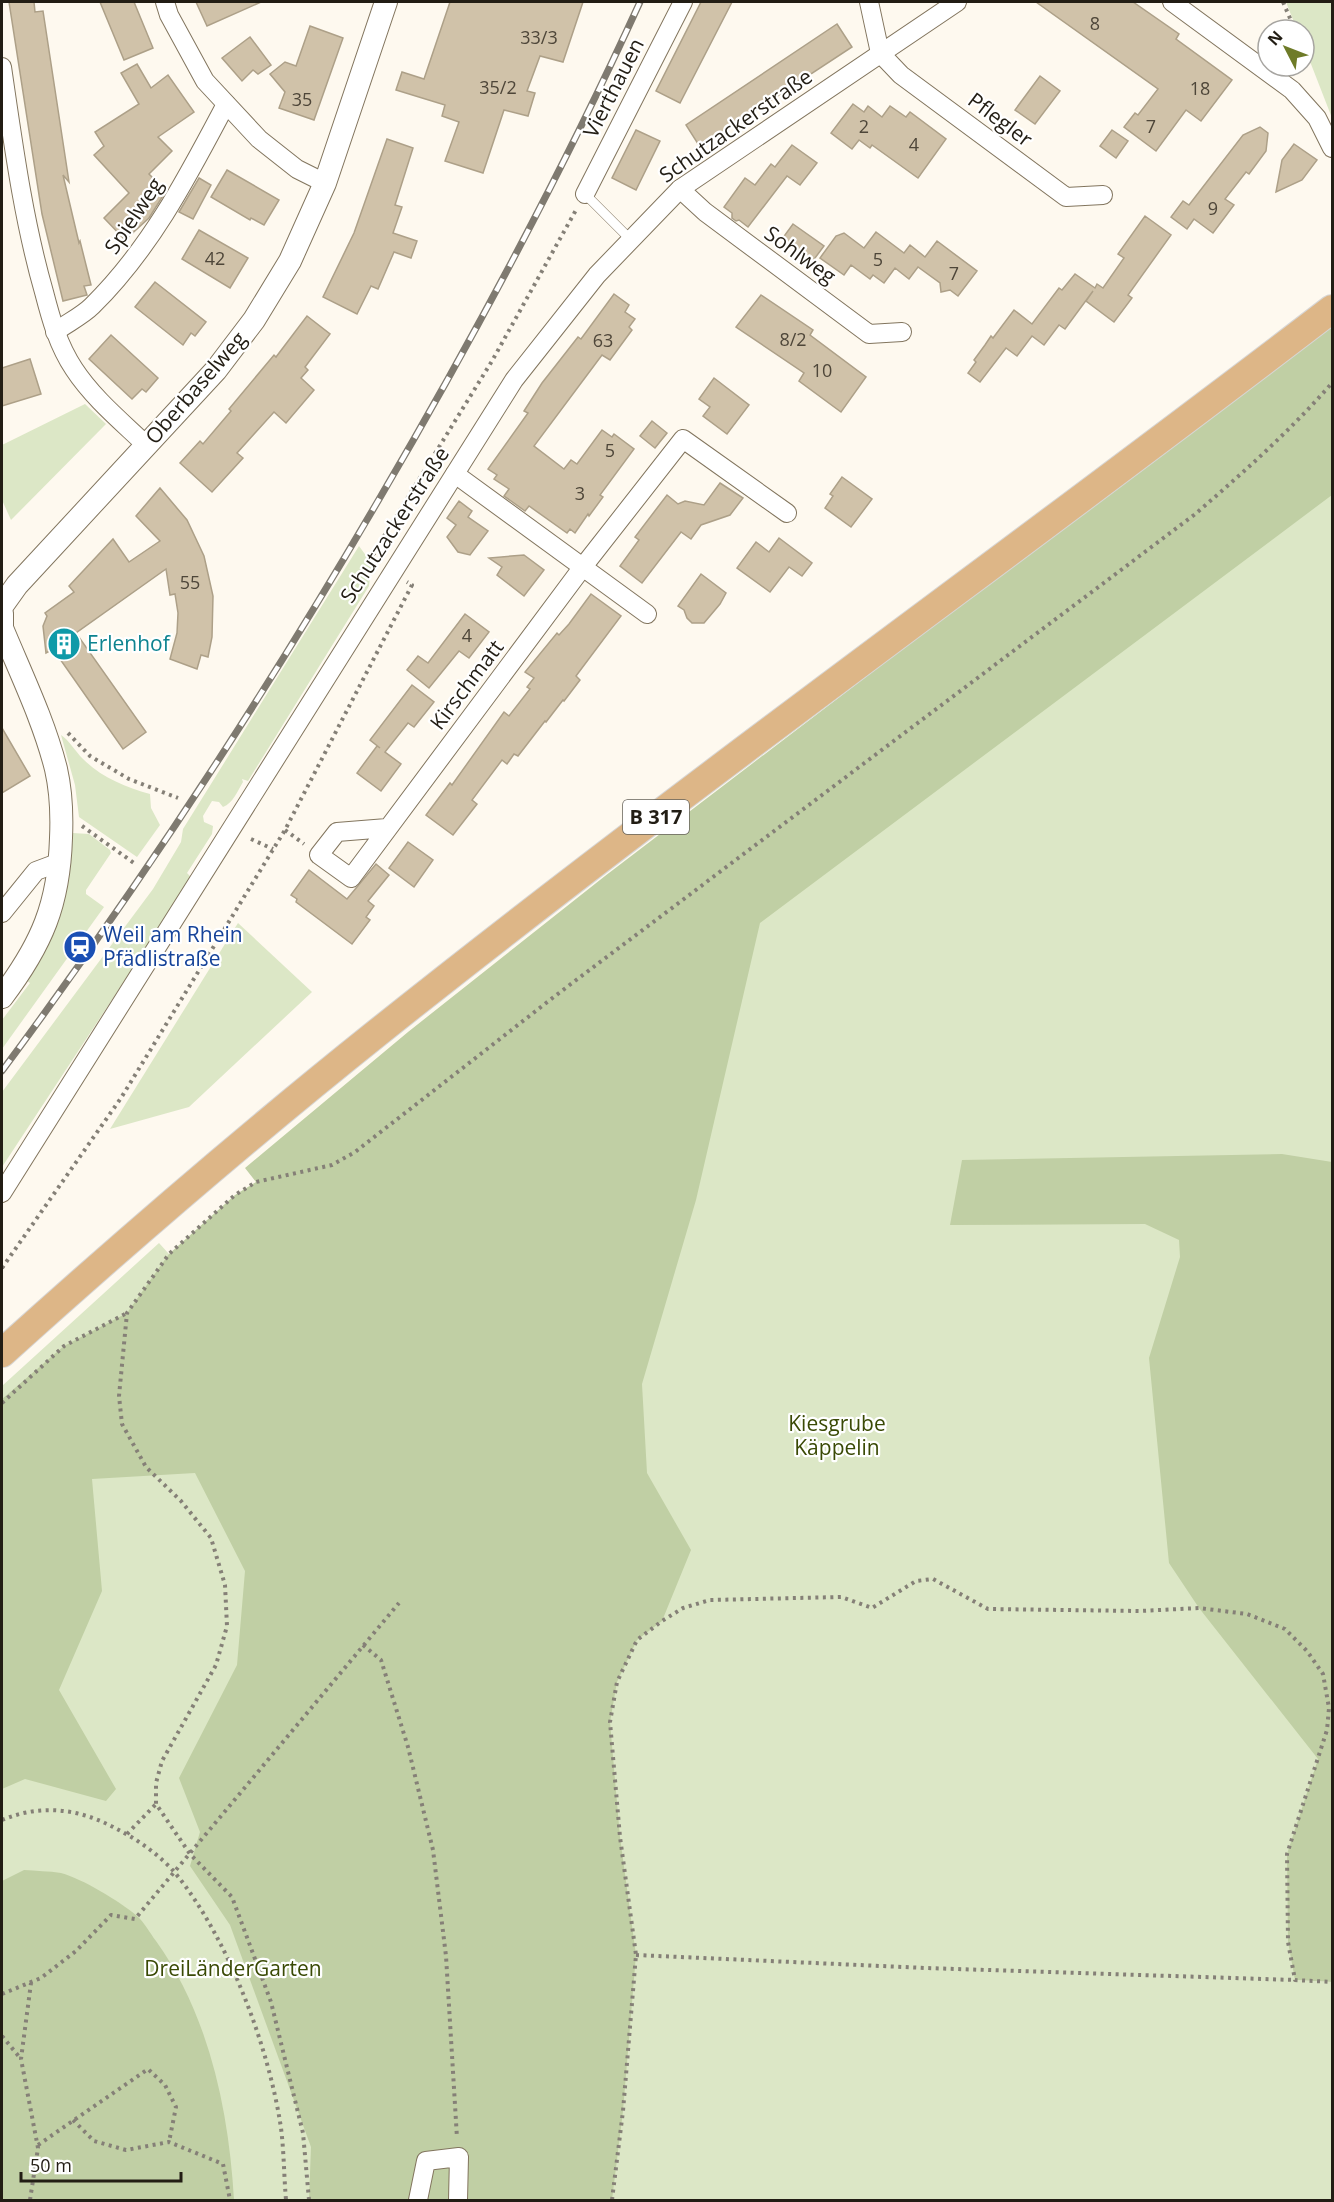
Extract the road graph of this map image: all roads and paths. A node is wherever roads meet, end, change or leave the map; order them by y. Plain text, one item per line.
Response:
1 (165, 2) edge
2 (386, 2) edge
3 (683, 2) edge
4 (869, 2) edge
5 (957, 2) edge
6 (1172, 2) edge
7 (1283, 2) edge
8 (1290, 18) edge
9 (880, 53) junction
10 (2, 67) edge
11 (226, 104) junction
12 (1332, 148) edge
13 (325, 183) junction
14 (680, 189) junction
15 (585, 194) junction
16 (1103, 195) dead end
17 (631, 240) junction
18 (1332, 309) edge
19 (55, 332) junction
20 (902, 332) dead end
21 (1332, 383) edge
22 (146, 445) junction
23 (455, 474) junction
24 (787, 513) dead end
25 (582, 568) junction
26 (393, 571) junction
27 (2, 606) edge
28 (2, 614) edge
29 (647, 614) dead end
30 (39, 717) junction
31 (178, 798) dead end
32 (62, 823) junction
33 (387, 828) dead end
34 (251, 839) dead end
35 (273, 849) junction
36 (60, 862) junction
37 (134, 863) dead end
38 (2, 913) edge
39 (2, 997) edge
40 (2, 1193) edge
41 (2, 1268) edge
42 (127, 1313) junction
43 (2, 1353) edge
44 (2, 1403) edge
45 (399, 1604) dead end
46 (363, 1645) junction
47 (156, 1804) junction
48 (2, 1820) edge
49 (127, 1834) junction
50 (190, 1854) junction
51 (175, 1873) junction
52 (636, 1955) junction
53 (1295, 1980) junction
54 (1332, 1982) edge
55 (31, 1983) junction
56 (2, 1994) edge
57 (2, 2036) edge
58 (21, 2059) junction
59 (73, 2120) junction
60 (169, 2142) junction
61 (38, 2145) junction
62 (459, 2157) junction
63 (30, 2200) edge
64 (230, 2200) edge
65 (286, 2200) edge
66 (309, 2200) edge
67 (418, 2200) edge
68 (458, 2200) edge
69 (612, 2200) edge

1 - 11 street
2 - 13 street, Oberbaselweg
3 - 15 street, Vierthauen
4 - 9 street
5 - 9 street, Schutzackerstraße
6 - 12 street
7 - 8 path
9 - 14 street, Schutzackerstraße
9 - 16 street, Pflegler
10 - 19 street
11 - 13 street
11 - 19 street, Spielweg
13 - 22 street, Oberbaselweg
14 - 17 street, Schutzackerstraße
14 - 20 street, Sohlweg
15 - 17 lane
15 - 26 path
17 - 23 street, Schutzackerstraße
18 - 43 main road, B 317
19 - 22 street
21 - 42 path
22 - 27 street, Oberbaselweg
23 - 25 street
23 - 26 street, Schutzackerstraße
24 - 25 street, Kirschmatt
25 - 29 street
25 - 33 street, Kirschmatt
26 - 35 path
26 - 40 street, Schutzackerstraße
28 - 30 street
30 - 31 path
30 - 32 street
32 - 36 street
32 - 37 path
34 - 35 path
35 - 41 path
36 - 38 street
36 - 39 street
42 - 44 path
42 - 47 path
45 - 46 path
46 - 50 path
46 - 62 path
47 - 49 path
47 - 50 path
48 - 49 path
49 - 51 path
50 - 51 path
50 - 66 path
51 - 55 path
51 - 65 path
52 - 53 path
52 - 53 path
52 - 69 path
53 - 54 path
55 - 56 path
55 - 58 path
57 - 58 path
58 - 61 path
59 - 60 path
59 - 60 path
59 - 61 path
60 - 64 path
61 - 63 path
62 - 67 street
62 - 68 street

